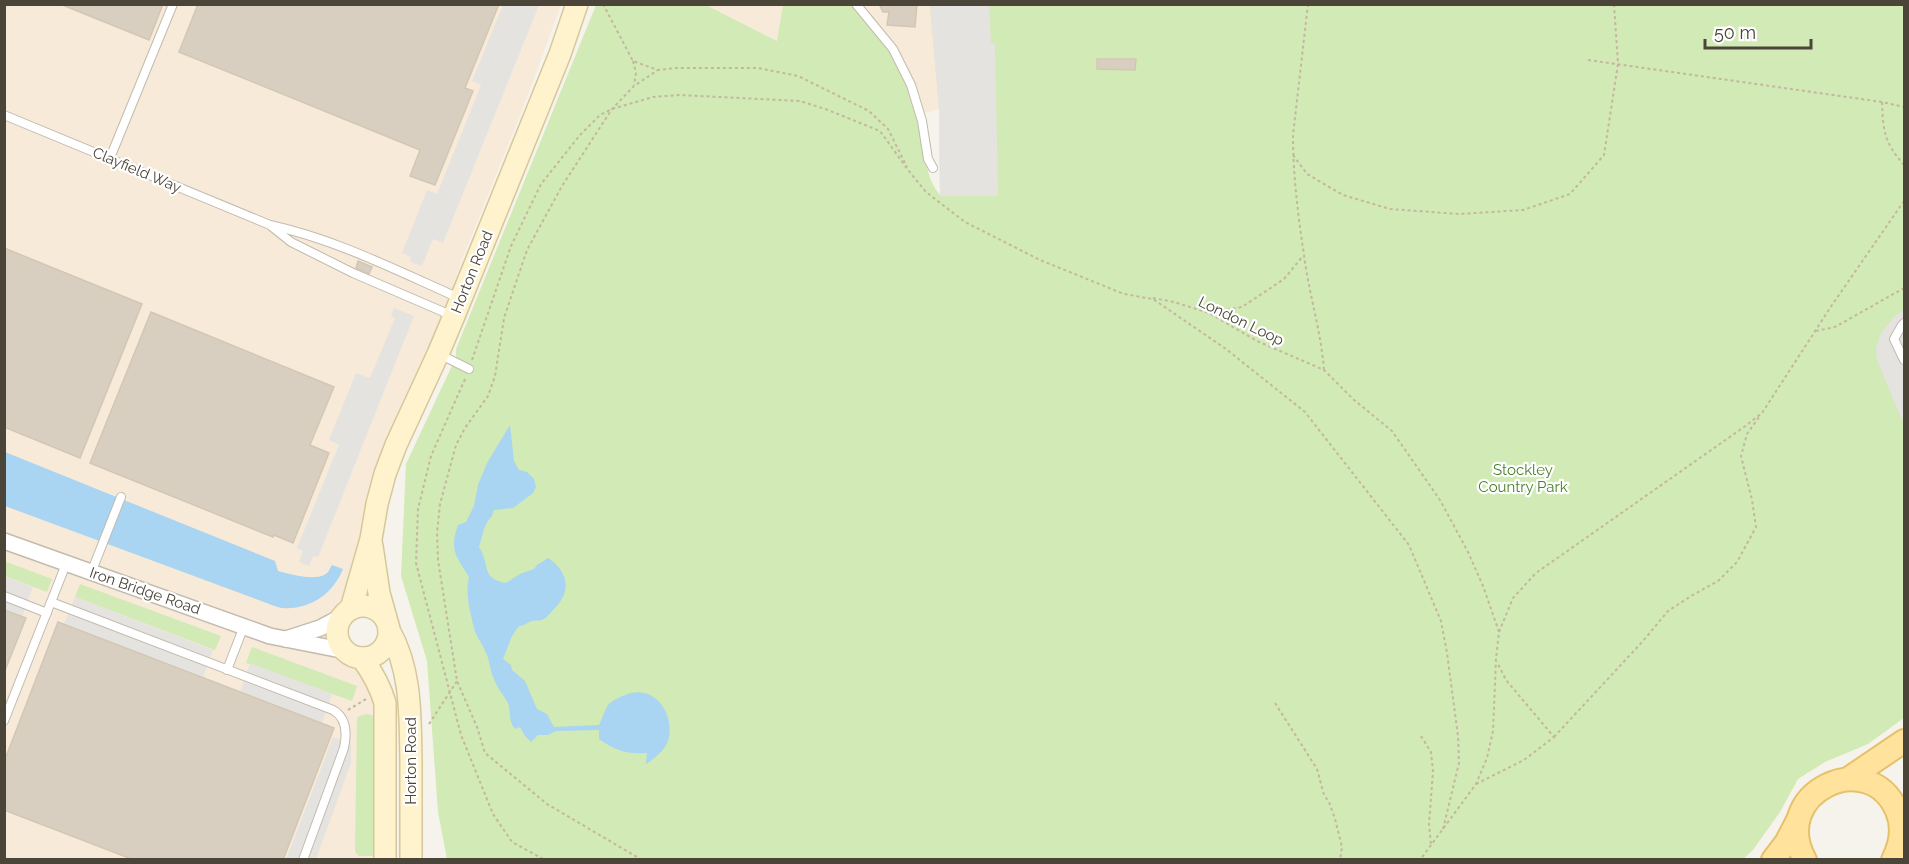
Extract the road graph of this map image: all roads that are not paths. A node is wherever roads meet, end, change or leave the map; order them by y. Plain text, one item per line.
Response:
1 (173, 4) edge
2 (577, 4) edge
3 (856, 4) edge
4 (4, 115) edge
5 (110, 158) junction
6 (933, 168) dead end
7 (270, 225) junction
8 (458, 307) junction
9 (1905, 323) edge
10 (438, 354) junction
11 (1905, 360) edge
12 (469, 369) road end
13 (121, 497) dead end
14 (371, 539) junction
15 (4, 541) edge
16 (66, 564) junction
17 (91, 573) junction
18 (4, 596) edge
19 (51, 602) junction
20 (347, 612) junction
21 (47, 613) junction
22 (387, 624) junction
23 (244, 626) junction
24 (286, 639) junction
25 (354, 654) junction
26 (227, 670) junction
27 (4, 721) edge
28 (1905, 741) edge
29 (1848, 779) junction
30 (1902, 813) edge
31 (1798, 819) junction
32 (1899, 854) edge
33 (303, 860) edge
34 (385, 860) edge
35 (411, 860) edge
36 (1773, 860) edge
37 (1805, 860) edge

1 - 5 lane
2 - 8 street, Horton Road
3 - 6 lane
4 - 5 lane, Clayfield Way
5 - 7 lane, Clayfield Way
7 - 8 lane
7 - 8 lane
8 - 10 street, Horton Road
9 - 11 lane
10 - 12 lane
10 - 14 street, Horton Road
13 - 17 lane
14 - 20 street, Horton Road
14 - 22 street, Horton Road
15 - 16 street, Iron Bridge Road
16 - 17 street, Iron Bridge Road
16 - 19 lane
17 - 23 street, Iron Bridge Road
18 - 21 lane
19 - 21 lane
19 - 26 lane
20 - 22 street
20 - 24 street
20 - 25 street
21 - 27 lane
22 - 25 street
22 - 35 street, Horton Road
23 - 24 street, Iron Bridge Road
23 - 26 lane
24 - 25 street, Iron Bridge Road
25 - 34 street, Horton Road
26 - 33 lane
28 - 29 main road
29 - 30 main road
29 - 31 main road
30 - 32 main road
31 - 36 main road
31 - 37 main road

